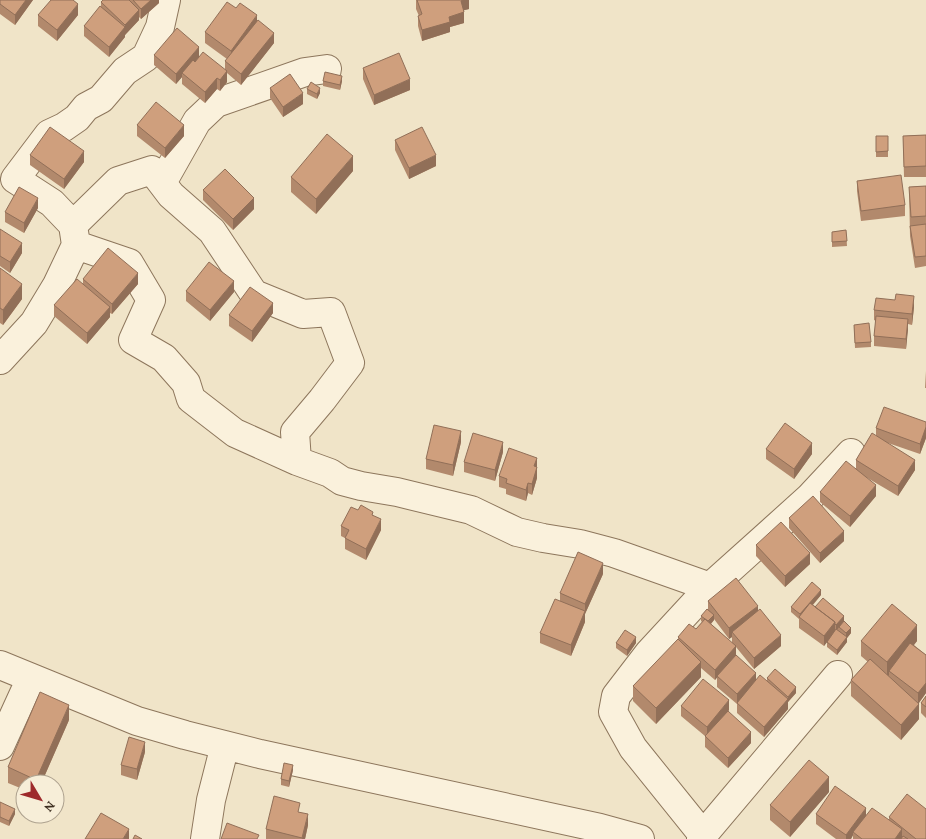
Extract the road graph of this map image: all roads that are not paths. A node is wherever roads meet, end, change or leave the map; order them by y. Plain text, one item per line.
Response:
1 (166, 0) edge
2 (327, 70) edge
3 (8, 176) edge
4 (162, 182) junction
5 (74, 235) junction
6 (0, 360) edge
7 (851, 453) dead end
8 (297, 461) junction
9 (710, 587) junction
10 (0, 665) edge
11 (838, 675) dead end
12 (31, 678) junction
13 (224, 745) junction
14 (0, 746) edge
15 (702, 837) edge
16 (205, 839) edge
17 (640, 839) edge

1 - 3 street
2 - 4 street
3 - 5 street
4 - 5 street
4 - 8 street
5 - 6 street
5 - 8 street
7 - 9 street
8 - 9 street
9 - 15 street
10 - 12 street
11 - 15 street
12 - 13 street
12 - 14 street
13 - 16 street
13 - 17 street

